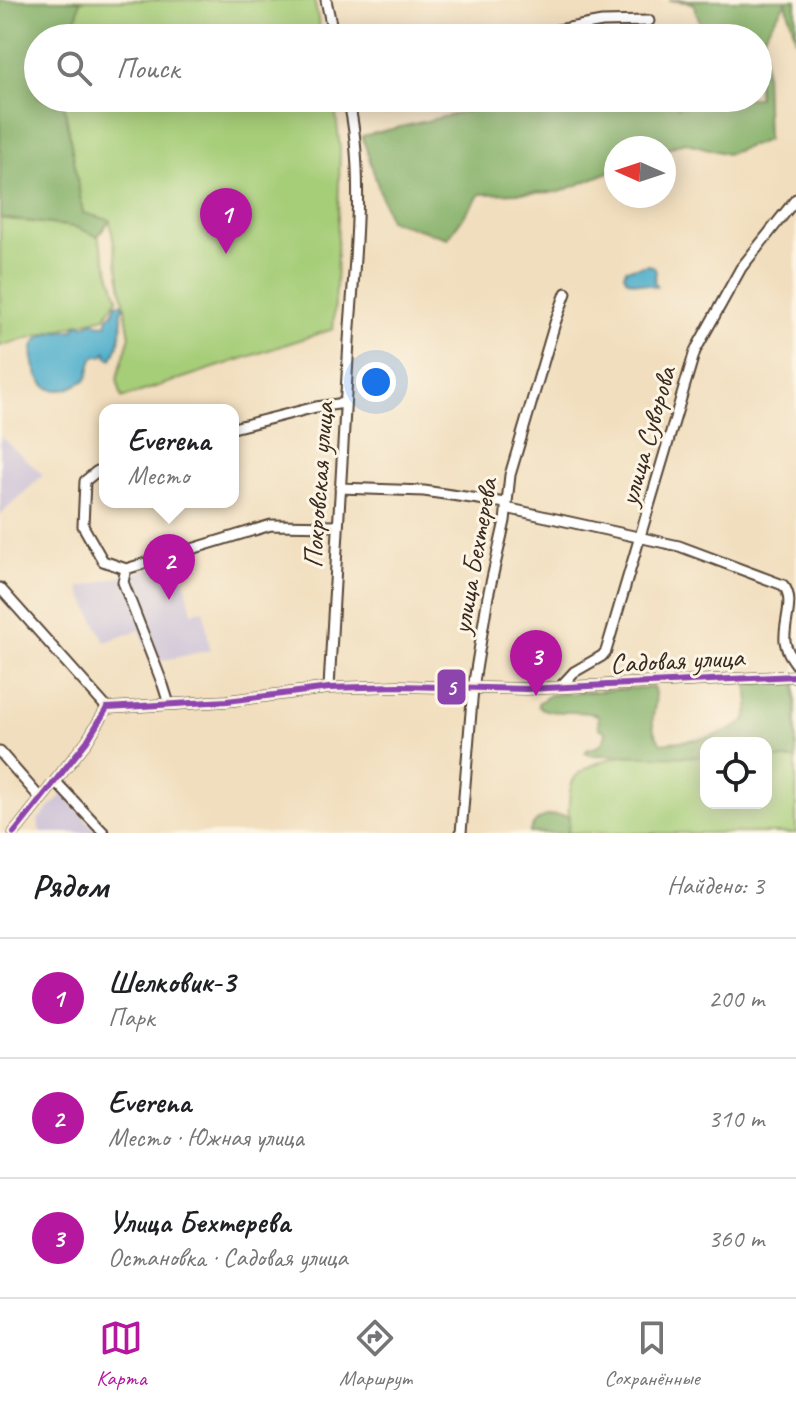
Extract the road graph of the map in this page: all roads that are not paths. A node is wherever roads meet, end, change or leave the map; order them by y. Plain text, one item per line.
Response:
1 (326, 0) edge
2 (649, 21) dead end
3 (331, 24) edge
4 (591, 24) edge
5 (350, 112) edge
6 (796, 199) edge
7 (566, 293) dead end
8 (345, 403) junction
9 (239, 426) edge
10 (99, 471) edge
11 (340, 488) junction
12 (506, 506) junction
13 (337, 526) junction
14 (640, 538) junction
15 (126, 569) junction
16 (0, 588) edge
17 (796, 664) edge
18 (796, 676) edge
19 (560, 687) junction
20 (329, 688) junction
21 (473, 688) junction
22 (169, 704) junction
23 (107, 708) junction
24 (0, 752) edge
25 (55, 781) junction
26 (41, 799) junction
27 (14, 833) edge
28 (104, 833) edge
29 (461, 833) edge

1 - 3 street
2 - 4 street
5 - 8 street, Покровская улица
6 - 14 street, улица Суворова
7 - 12 street, улица Бехтерева
8 - 9 street
8 - 11 street, Покровская улица
10 - 15 street
11 - 12 street
11 - 13 street, Покровская улица
12 - 14 street
12 - 21 street, улица Бехтерева
13 - 15 street
13 - 20 street, Покровская улица
14 - 17 street
14 - 19 street, улица Суворова
15 - 22 street
16 - 23 street
18 - 19 street, Садовая улица
19 - 21 street, Садовая улица
20 - 21 street, Садовая улица
20 - 22 street, Садовая улица
21 - 29 street, улица Бехтерева
22 - 23 street, Садовая улица
23 - 25 street
24 - 26 street
25 - 26 street
25 - 28 street
26 - 27 street

